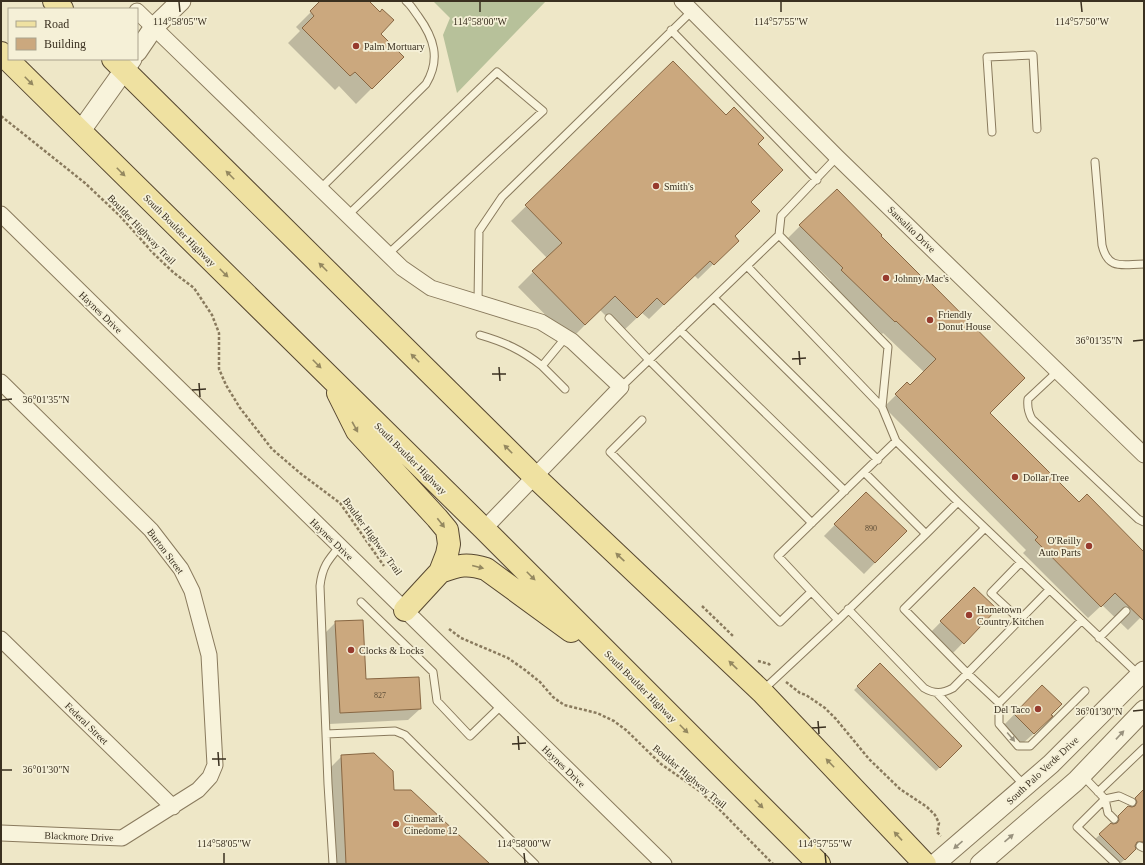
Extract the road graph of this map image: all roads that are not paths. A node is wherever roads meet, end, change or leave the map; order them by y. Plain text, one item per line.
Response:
1 (181, 1) edge
2 (406, 1) edge
3 (687, 6) edge
4 (138, 12) edge
5 (154, 28) junction
6 (671, 30) junction
7 (138, 51) edge
8 (1, 54) edge
9 (123, 63) edge
10 (1038, 129) dead end
11 (80, 132) junction
12 (992, 132) dead end
13 (838, 157) junction
14 (1095, 162) dead end
15 (817, 180) junction
16 (321, 188) junction
17 (1, 214) edge
18 (348, 215) junction
19 (778, 235) junction
20 (388, 254) junction
21 (1144, 264) edge
22 (747, 266) junction
23 (714, 298) junction
24 (478, 302) junction
25 (609, 318) dead end
26 (680, 330) junction
27 (480, 335) dead end
28 (566, 337) junction
29 (649, 360) junction
30 (542, 366) junction
31 (1058, 370) junction
32 (332, 379) junction
33 (1, 382) edge
34 (622, 388) junction
35 (565, 389) dead end
36 (882, 407) junction
37 (642, 420) dead end
38 (896, 440) junction
39 (1144, 455) edge
40 (878, 460) junction
41 (864, 472) junction
42 (535, 477) junction
43 (845, 491) junction
44 (958, 502) junction
45 (1144, 522) edge
46 (812, 523) junction
47 (985, 528) junction
48 (484, 529) junction
49 (926, 534) junction
50 (340, 546) junction
51 (1020, 562) junction
52 (440, 572) junction
53 (1049, 590) junction
54 (811, 592) junction
55 (361, 602) dead end
56 (848, 609) junction
57 (405, 610) junction
58 (1126, 611) dead end
59 (838, 620) junction
60 (1020, 620) junction
61 (1081, 621) junction
62 (1099, 638) junction
63 (1, 639) edge
64 (617, 662) junction
65 (967, 673) junction
66 (1143, 676) edge
67 (1085, 691) dead end
68 (762, 692) junction
69 (937, 693) junction
70 (999, 703) junction
71 (502, 705) junction
72 (1143, 712) edge
73 (326, 734) junction
74 (1144, 748) edge
75 (1082, 774) junction
76 (1025, 786) junction
77 (1098, 792) junction
78 (1106, 799) junction
79 (1132, 802) dead end
80 (173, 807) junction
81 (1114, 820) dead end
82 (1, 833) edge
83 (333, 864) edge
84 (535, 864) edge
85 (664, 864) edge
86 (819, 864) edge
87 (925, 864) edge
88 (935, 864) edge
89 (980, 864) edge
90 (1116, 864) edge

1 - 5 street
2 - 16 lane
3 - 6 lane
3 - 13 street, Sausalito Drive
4 - 5 street
5 - 7 street
5 - 16 street
6 - 15 lane
6 - 24 lane
8 -> 11 main road, South Boulder Highway
9 - 11 street
42 -> 9 main road
10 - 12 lane
11 -> 32 main road, South Boulder Highway
13 - 15 lane
13 - 31 street, Sausalito Drive
14 - 21 lane
15 - 19 lane
16 - 18 street
17 - 50 street, Haynes Drive
18 - 20 street
18 - 20 lane
19 - 22 lane
19 - 36 lane
20 - 24 street
22 - 23 lane
22 - 36 lane
23 - 26 lane
23 - 40 lane
24 - 28 street
25 - 29 lane
26 - 29 lane
26 - 43 lane
27 - 30 lane
28 - 30 lane
28 - 34 street
29 - 34 lane
29 - 46 lane
30 - 35 lane
31 - 39 street, Sausalito Drive
31 - 45 lane
32 - 48 main road, South Boulder Highway
32 -> 52 main road
33 - 80 street, Burton Street
34 - 42 street
36 - 38 lane
37 - 54 lane
38 - 40 lane
38 - 44 lane
40 - 41 lane
41 - 43 lane
41 - 49 lane
42 - 48 street
68 -> 42 main road
43 - 46 lane
44 - 47 lane
44 - 49 lane
46 - 54 lane
47 - 51 lane
47 - 65 lane
48 -> 64 main road, South Boulder Highway
49 - 56 lane
50 - 57 street, Haynes Drive
50 - 73 lane
51 - 53 lane
51 - 60 lane
52 - 57 main road
52 -> 64 main road
53 - 60 lane
53 - 61 lane
54 - 59 lane
55 - 71 lane
56 - 59 lane
56 - 69 lane
57 - 71 street, Haynes Drive
58 - 62 lane
59 - 68 lane
60 - 65 lane
61 - 62 lane
61 - 70 lane
62 - 66 lane
63 - 80 street, Federal Street
64 -> 86 main road, South Boulder Highway
65 - 69 lane
65 - 70 lane
66 - 76 street, South Palo Verde Drive
70 -> 67 lane
87 -> 68 main road
69 - 76 lane
71 - 85 street, Haynes Drive
75 -> 72 street
73 - 83 lane
73 - 84 lane
74 - 77 lane
75 - 77 lane
89 -> 75 street
76 -> 88 street, South Palo Verde Drive
77 - 78 lane
78 - 79 lane
78 - 81 lane
78 - 90 lane
80 - 82 street, Blackmore Drive

